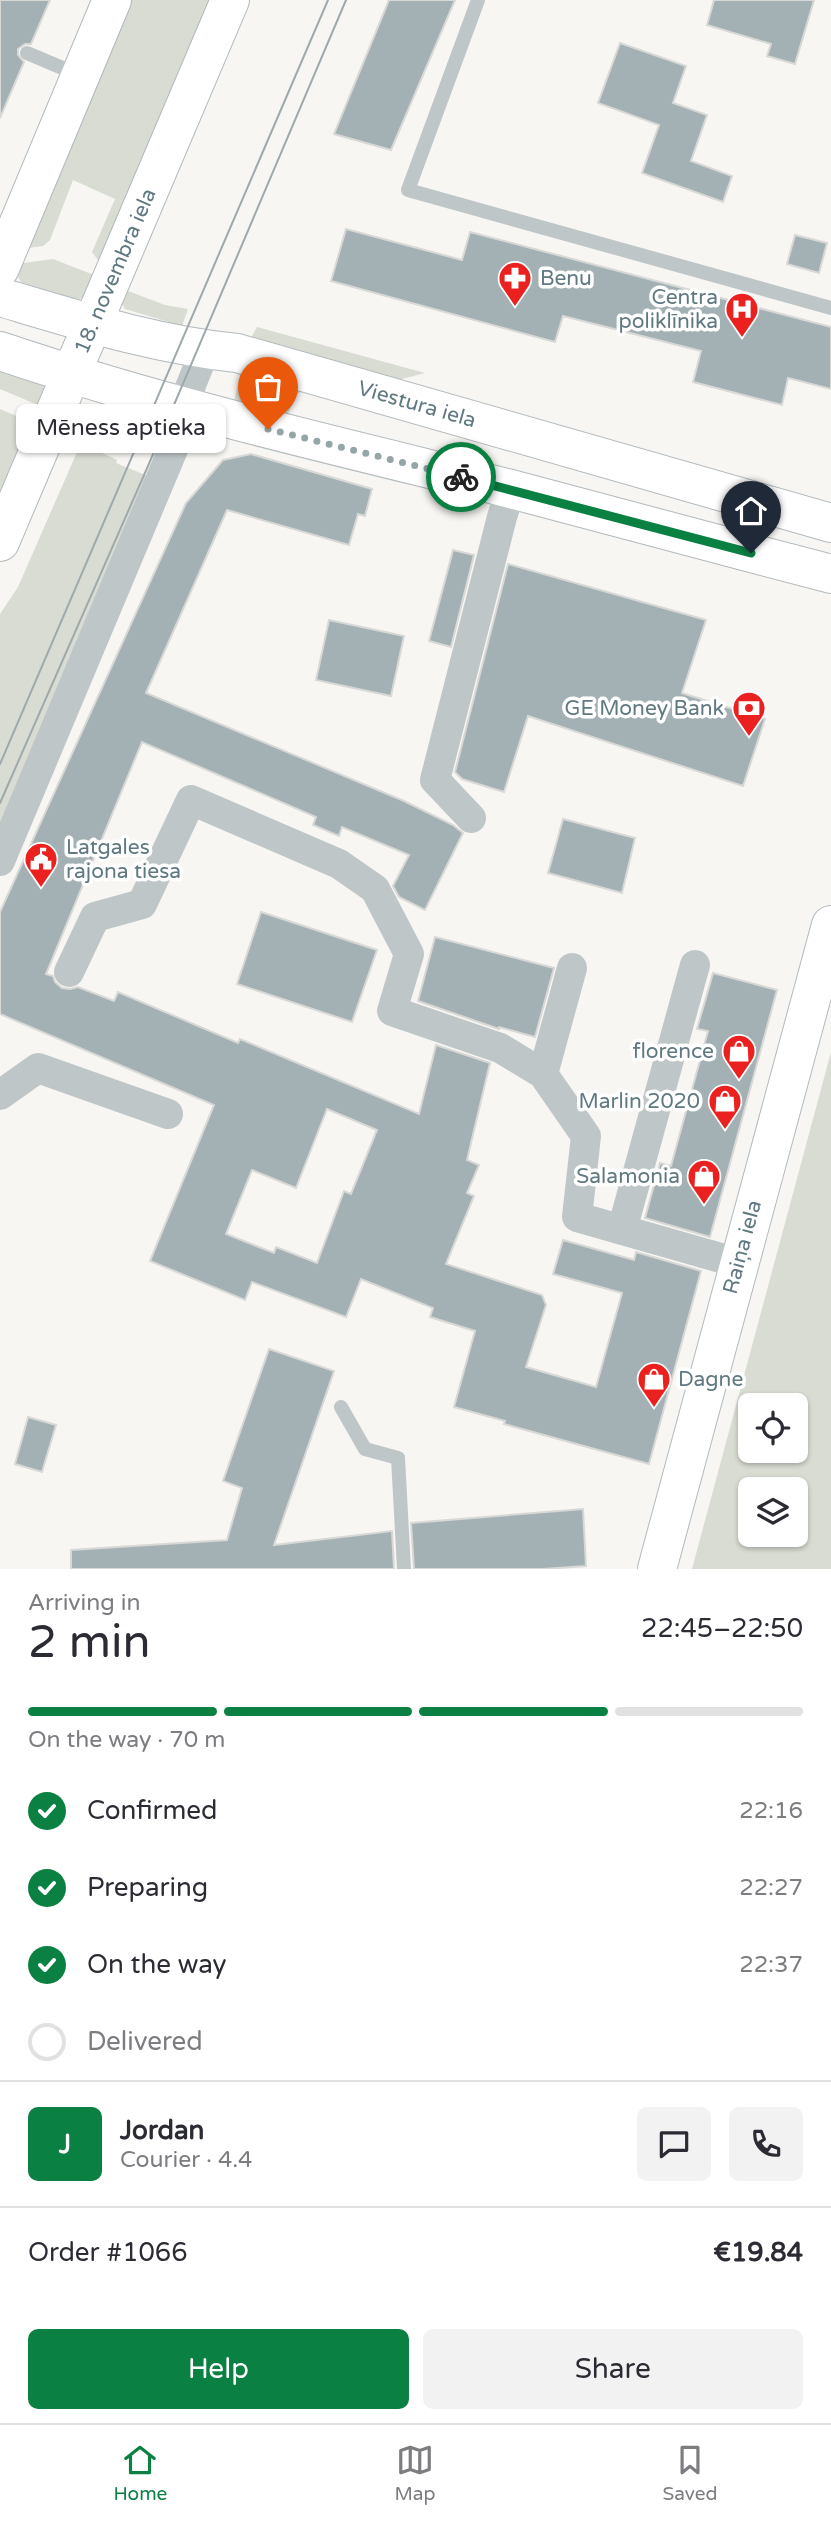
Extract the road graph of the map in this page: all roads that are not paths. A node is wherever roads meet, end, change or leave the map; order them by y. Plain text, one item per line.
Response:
1 (112, 0) edge
2 (230, 0) edge
3 (478, 0) edge
4 (27, 54) dead end
5 (80, 76) junction
6 (0, 268) edge
7 (0, 298) edge
8 (831, 308) edge
9 (92, 324) junction
10 (205, 350) junction
11 (0, 351) edge
12 (71, 375) junction
13 (190, 409) junction
14 (511, 489) junction
15 (831, 523) edge
16 (0, 542) edge
17 (831, 574) edge
18 (471, 818) dead end
19 (0, 861) edge
20 (830, 935) edge
21 (695, 965) dead end
22 (572, 968) dead end
23 (69, 972) dead end
24 (543, 1074) junction
25 (0, 1096) edge
26 (168, 1114) dead end
27 (622, 1230) junction
28 (738, 1263) junction
29 (341, 1408) dead end
30 (404, 1569) edge
31 (657, 1569) edge

1 - 5 street
2 - 9 street, 18. novembra iela
3 - 8 lane
4 - 5 lane
5 - 6 street
7 - 9 street, Viestura iela
9 - 10 street, Viestura iela
9 - 12 street, 18. novembra iela
10 - 13 street
10 - 15 street, Viestura iela
11 - 12 street
12 - 13 street
12 - 16 street, 18. novembra iela
13 - 14 street
13 - 19 street
14 - 17 street
14 - 18 street
20 - 28 street, Raiņa iela
21 - 27 street
22 - 24 street
23 - 24 street
24 - 27 street
25 - 26 street
27 - 28 street
28 - 31 street, Raiņa iela
29 - 30 lane

